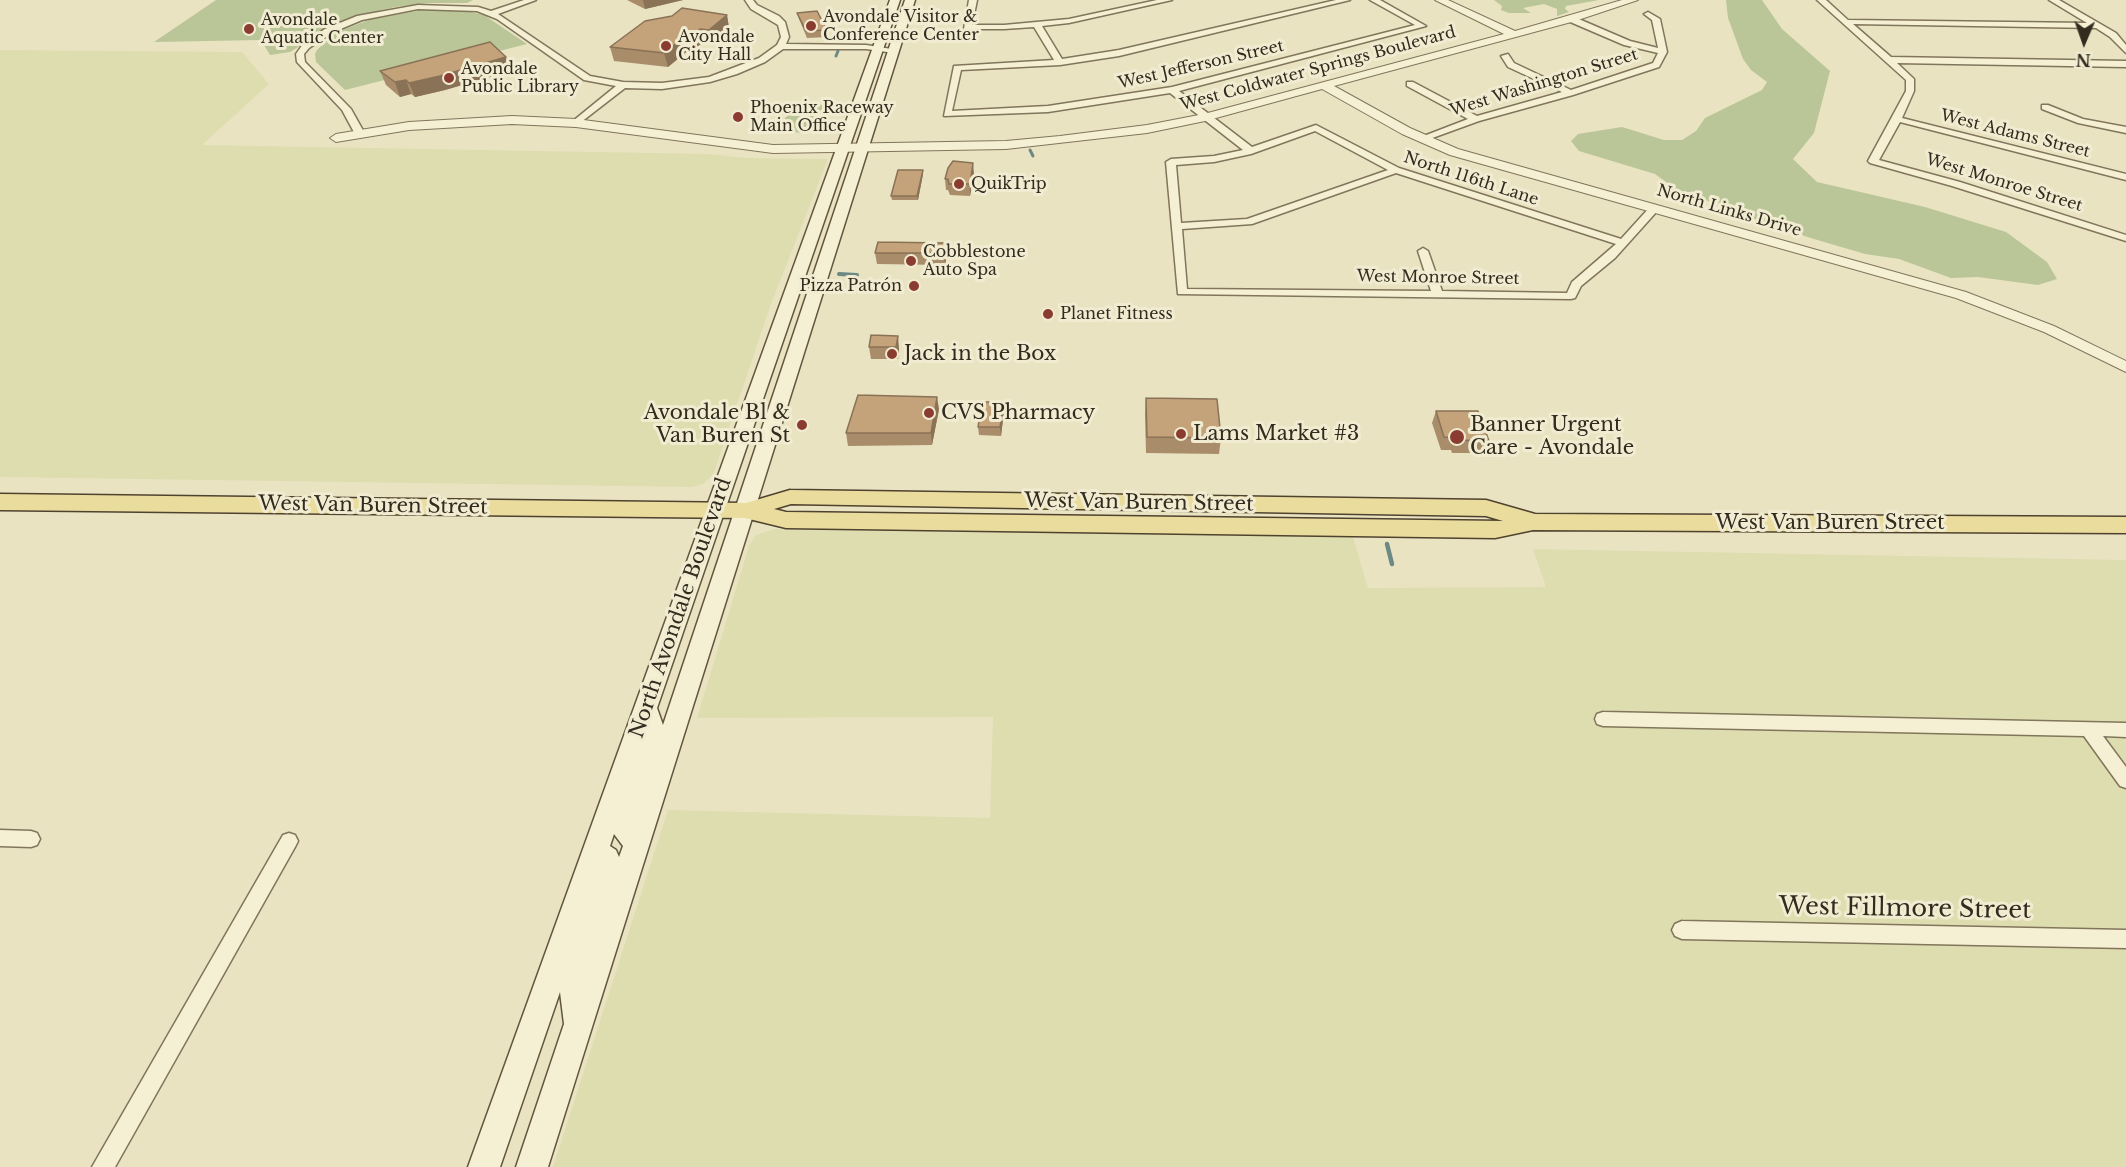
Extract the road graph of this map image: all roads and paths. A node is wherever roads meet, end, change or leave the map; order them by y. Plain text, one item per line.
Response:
1 (532, 0) edge
2 (749, 0) edge
3 (895, 0) edge
4 (910, 0) edge
5 (973, 0) edge
6 (1168, 0) edge
7 (1346, 0) edge
8 (1374, 0) edge
9 (1440, 0) edge
10 (1633, 0) edge
11 (1821, 0) edge
12 (2053, 0) edge
13 (493, 12) junction
14 (1648, 14) dead end
15 (1571, 19) junction
16 (1848, 22) junction
17 (1037, 24) junction
18 (2097, 26) junction
19 (1513, 34) junction
20 (781, 46) junction
21 (879, 49) junction
22 (894, 50) junction
23 (2126, 50) edge
24 (1663, 52) junction
25 (1505, 56) dead end
26 (1890, 60) junction
27 (1060, 62) junction
28 (2126, 64) edge
29 (1410, 84) dead end
30 (623, 85) junction
31 (1325, 86) junction
32 (1172, 90) junction
33 (1569, 93) junction
34 (2045, 107) dead end
35 (1205, 117) junction
36 (1476, 119) junction
37 (1897, 119) junction
38 (576, 123) junction
39 (2126, 130) edge
40 (360, 134) junction
41 (336, 138) dead end
42 (1421, 139) junction
43 (842, 149) junction
44 (862, 149) junction
45 (1251, 151) junction
46 (1396, 170) junction
47 (2126, 177) edge
48 (1654, 209) junction
49 (1177, 226) junction
50 (812, 234) junction
51 (2126, 238) edge
52 (1623, 243) junction
53 (1423, 251) dead end
54 (816, 291) junction
55 (1438, 296) junction
56 (790, 300) junction
57 (795, 356) junction
58 (2126, 367) edge
59 (0, 502) edge
60 (1242, 505) junction
61 (1368, 508) junction
62 (716, 510) junction
63 (745, 510) junction
64 (1533, 522) junction
65 (1110, 524) junction
66 (1255, 525) junction
67 (2126, 525) edge
68 (646, 708) junction
69 (1604, 719) dead end
70 (2088, 729) junction
71 (2126, 730) edge
72 (2126, 781) edge
73 (0, 838) edge
74 (31, 838) dead end
75 (289, 842) dead end
76 (638, 845) junction
77 (596, 851) junction
78 (1682, 930) dead end
79 (2126, 939) edge
80 (578, 1027) junction
81 (103, 1167) edge
82 (484, 1167) edge
83 (532, 1167) edge

1 - 13 street
2 - 20 street
3 - 21 main road, North Avondale Boulevard
4 - 22 main road, North Avondale Boulevard
5 - 17 street
6 - 17 street
7 - 27 street
8 - 32 street, West Jefferson Street
9 - 19 street
10 - 15 street, West Coldwater Springs Boulevard
11 - 16 street
12 - 18 street
13 - 30 street
13 - 40 street
14 - 24 street, West Washington Street
15 - 19 street, West Coldwater Springs Boulevard
15 - 24 street
16 - 18 street
16 - 26 street
17 - 27 street
18 - 23 street
19 - 31 street, West Coldwater Springs Boulevard
20 - 21 street
20 - 30 street
21 - 22 street
21 - 43 main road, North Avondale Boulevard
22 - 44 main road, North Avondale Boulevard
24 - 33 street, West Washington Street
25 - 33 street
26 - 28 street
26 - 37 street
27 - 32 street, West Jefferson Street
29 - 36 street
30 - 38 street
31 - 35 street, West Coldwater Springs Boulevard
31 - 42 street, North Links Drive
32 - 35 street
33 - 36 street, West Washington Street
34 - 39 street
35 - 44 street, West Coldwater Springs Boulevard
35 - 45 street
36 - 42 street, West Washington Street
37 - 47 street, West Adams Street
37 - 51 street, West Monroe Street
38 - 40 street
38 - 43 street, West Coldwater Springs Boulevard
40 - 41 street
42 - 48 street, North Links Drive
43 - 44 street, West Coldwater Springs Boulevard
43 - 50 main road, North Avondale Boulevard
44 - 54 main road, North Avondale Boulevard
45 - 46 street, North 116th Lane
45 - 49 street
46 - 49 street
46 - 52 street, North 116th Lane
48 - 52 street, West Monroe Street
48 - 58 street, North Links Drive
49 - 55 street, West Monroe Street
50 - 54 main road
50 - 56 main road, North Avondale Boulevard
52 - 55 street, West Monroe Street
53 - 55 street
54 - 57 main road, North Avondale Boulevard
56 - 57 main road
56 - 62 main road, North Avondale Boulevard
57 - 63 main road, North Avondale Boulevard
59 - 62 main road, West Van Buren Street
60 - 61 main road, West Van Buren Street
60 - 63 main road, West Van Buren Street
60 - 65 main road
61 - 64 main road, West Van Buren Street
61 - 66 main road
62 - 63 main road, West Van Buren Street
62 - 68 main road, North Avondale Boulevard
63 - 65 main road, West Van Buren Street
63 - 76 main road, North Avondale Boulevard
64 - 66 main road, West Van Buren Street
64 - 67 main road, West Van Buren Street
65 - 66 main road, West Van Buren Street
68 - 76 main road
68 - 77 main road, North Avondale Boulevard
69 - 70 street
70 - 71 street
70 - 72 street
73 - 74 street
75 - 81 street
76 - 80 main road, North Avondale Boulevard
77 - 80 main road
77 - 82 main road, North Avondale Boulevard
78 - 79 street, West Fillmore Street
80 - 83 main road, North Avondale Boulevard

